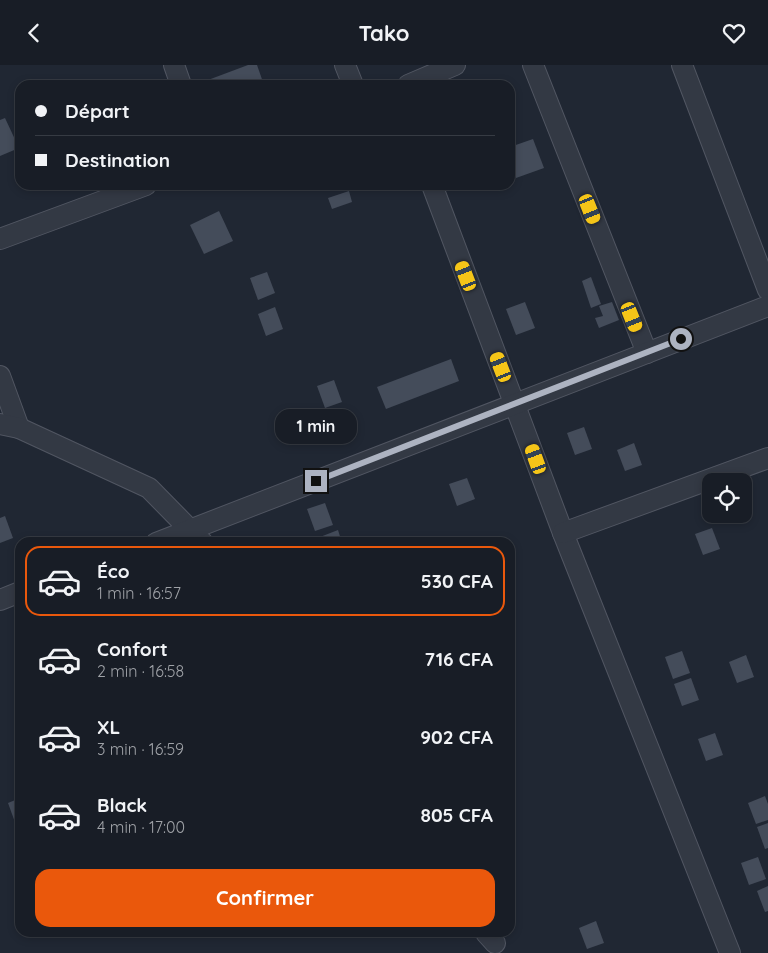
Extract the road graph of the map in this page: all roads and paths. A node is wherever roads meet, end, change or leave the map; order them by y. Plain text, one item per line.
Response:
1 (174, 65) edge
2 (345, 65) edge
3 (455, 65) edge
4 (533, 65) edge
5 (682, 65) edge
6 (180, 80) edge
7 (351, 80) edge
8 (420, 80) edge
9 (132, 190) edge
10 (434, 190) edge
11 (0, 239) edge
12 (768, 290) edge
13 (768, 306) edge
14 (647, 353) junction
15 (0, 376) edge
16 (515, 404) junction
17 (10, 426) edge
18 (768, 458) edge
19 (563, 533) junction
20 (197, 536) edge
21 (15, 594) edge
22 (0, 600) edge
23 (730, 953) edge

1 - 6 street
2 - 7 street
3 - 8 street
4 - 14 street
5 - 12 street
9 - 11 street
10 - 16 street
13 - 14 street
14 - 16 street
15 - 17 street
16 - 19 street
16 - 20 street
17 - 20 street
18 - 19 street
19 - 23 street
21 - 22 street

